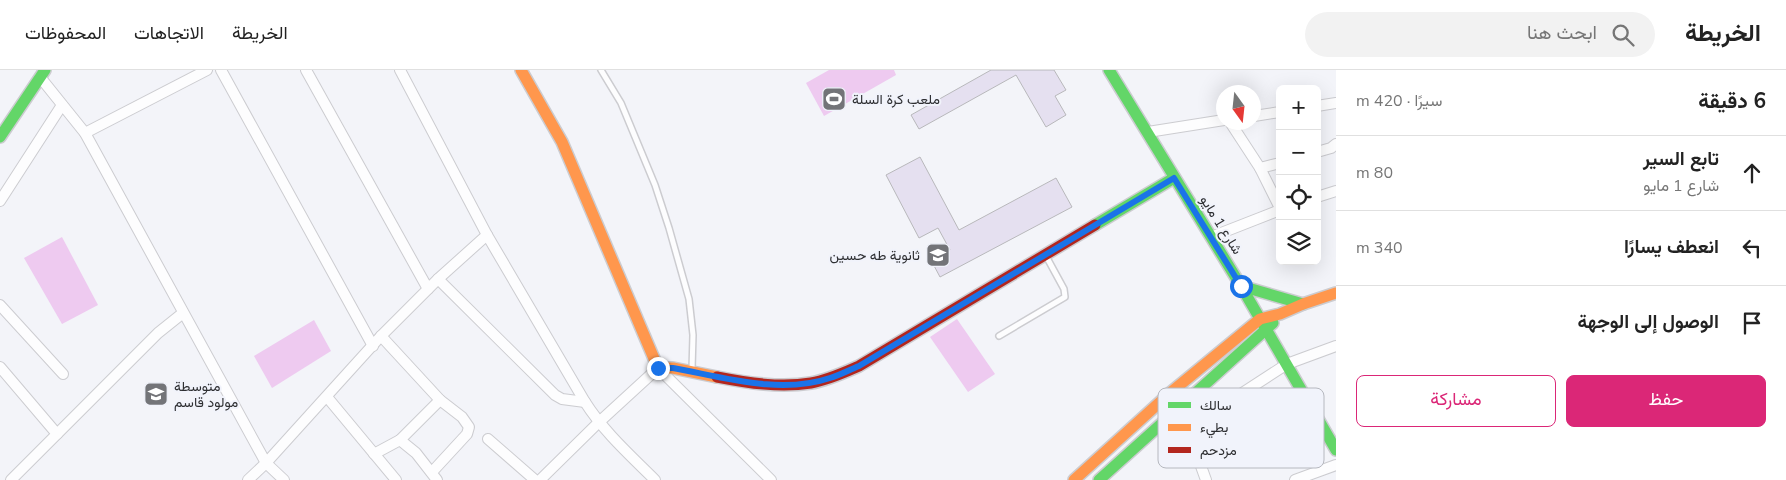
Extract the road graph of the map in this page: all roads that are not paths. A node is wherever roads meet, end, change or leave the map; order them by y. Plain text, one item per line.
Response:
1 (207, 70) edge
2 (221, 70) edge
3 (306, 70) edge
4 (400, 70) edge
5 (521, 70) edge
6 (601, 70) edge
7 (1109, 70) edge
8 (42, 74) edge
9 (1336, 103) edge
10 (62, 105) junction
11 (1321, 105) edge
12 (1276, 113) edge
13 (1261, 115) edge
14 (1216, 121) edge
15 (1235, 130) edge
16 (1148, 132) junction
17 (85, 133) junction
18 (0, 137) edge
19 (1336, 144) edge
20 (1321, 151) edge
21 (1276, 164) edge
22 (1260, 168) junction
23 (1174, 178) junction
24 (1336, 191) edge
25 (1321, 196) edge
26 (0, 201) edge
27 (1276, 201) edge
28 (1276, 211) edge
29 (487, 235) junction
30 (1211, 237) junction
31 (1046, 255) junction
32 (438, 279) junction
33 (1241, 286) junction
34 (428, 289) junction
35 (1336, 293) edge
36 (1303, 304) junction
37 (0, 305) edge
38 (183, 314) junction
39 (1280, 314) junction
40 (1260, 319) junction
41 (1267, 330) junction
42 (381, 336) junction
43 (999, 336) dead end
44 (373, 346) junction
45 (1336, 346) edge
46 (1287, 364) junction
47 (0, 367) edge
48 (658, 368) junction
49 (692, 371) junction
50 (63, 374) dead end
51 (1177, 388) edge
52 (1202, 388) edge
53 (1250, 388) edge
54 (1301, 388) edge
55 (327, 397) junction
56 (440, 400) junction
57 (585, 402) junction
58 (1158, 405) edge
59 (598, 423) junction
60 (1158, 427) edge
61 (1324, 429) edge
62 (57, 434) junction
63 (400, 440) junction
64 (488, 440) dead end
65 (1336, 450) edge
66 (374, 454) junction
67 (266, 463) junction
68 (1336, 465) edge
69 (1202, 468) edge
70 (434, 476) edge
71 (1075, 479) edge
72 (11, 480) edge
73 (248, 480) edge
74 (284, 480) edge
75 (396, 480) edge
76 (535, 480) edge
77 (540, 480) edge
78 (656, 480) edge
79 (771, 480) edge
80 (1099, 480) edge
81 (1206, 480) edge
82 (1295, 480) edge

1 - 17 street
2 - 44 street
3 - 34 street
4 - 29 street
5 - 48 street
6 - 49 lane
7 - 16 street, شارع 1 مايو
8 - 10 street
8 - 18 street
9 - 11 street
10 - 17 street
10 - 26 street
12 - 13 street
14 - 16 street
15 - 22 street
16 - 23 street, شارع 1 مايو
17 - 38 street
19 - 20 street
21 - 22 street
22 - 27 street
23 - 30 street, شارع 1 مايو
23 - 31 street
24 - 25 street
28 - 30 street
29 - 32 street
29 - 57 street
30 - 33 street, شارع 1 مايو
31 - 43 lane
31 - 49 street
32 - 34 street
32 - 57 street
33 - 36 street
33 - 40 street, شارع 1 مايو
34 - 42 street
35 - 36 street
36 - 39 street
37 - 50 street
38 - 62 street
38 - 67 street
39 - 40 street
39 - 41 street
40 - 41 street, شارع 1 مايو
40 - 51 street
41 - 46 street, شارع 1 مايو
41 - 52 street
42 - 44 street
42 - 56 street
44 - 55 street
45 - 46 street
46 - 53 street
46 - 54 street, شارع 1 مايو
47 - 62 street
48 - 49 street
48 - 59 street
48 - 79 street
55 - 66 street
55 - 67 street
56 - 63 street
56 - 70 street
57 - 59 street
58 - 71 street
59 - 77 street
59 - 78 street
60 - 80 street
61 - 65 street, شارع 1 مايو
62 - 72 street
63 - 66 street
63 - 70 street
64 - 76 street
66 - 75 street
67 - 73 street
67 - 74 street
68 - 82 street
69 - 81 street

